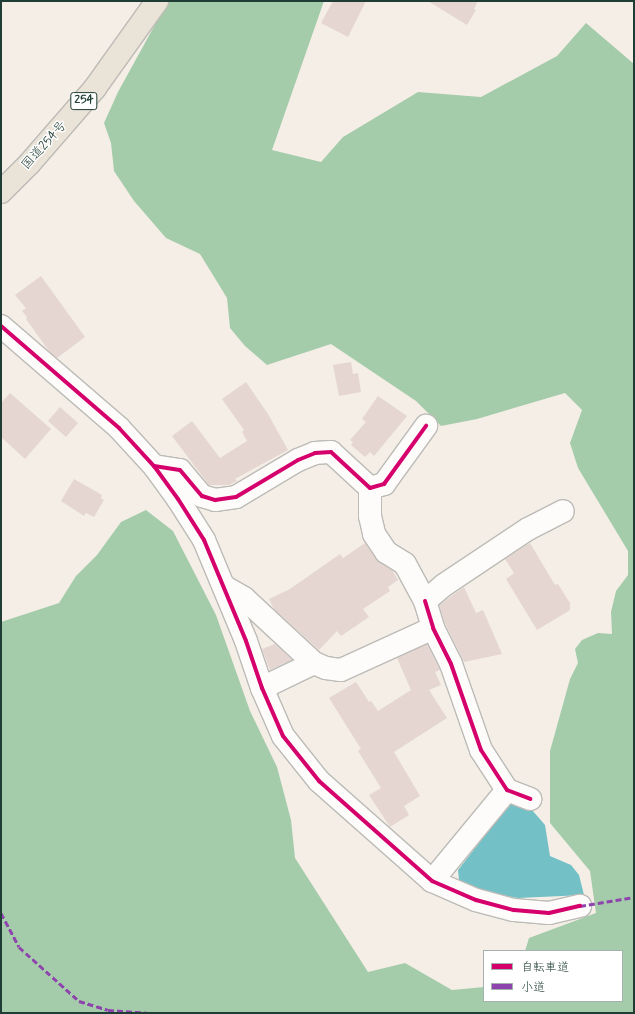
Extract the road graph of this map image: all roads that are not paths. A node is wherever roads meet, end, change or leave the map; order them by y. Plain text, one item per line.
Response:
1 (157, 1) edge
2 (1, 192) edge
3 (1, 326) edge
4 (426, 426) dead end
5 (154, 466) junction
6 (370, 488) junction
7 (563, 512) dead end
8 (225, 587) junction
9 (425, 601) junction
10 (433, 628) junction
11 (314, 663) junction
12 (262, 688) junction
13 (507, 790) junction
14 (530, 799) dead end
15 (432, 881) junction
16 (580, 906) dead end

1 - 2 highway, 国道254号 / 254
3 - 5 street
4 - 6 street
5 - 6 street
5 - 8 street
6 - 9 street
7 - 9 street
8 - 11 street
8 - 12 street
9 - 10 street
10 - 11 street
10 - 13 street
11 - 12 street
12 - 15 street
13 - 14 street
13 - 15 street
15 - 16 street

